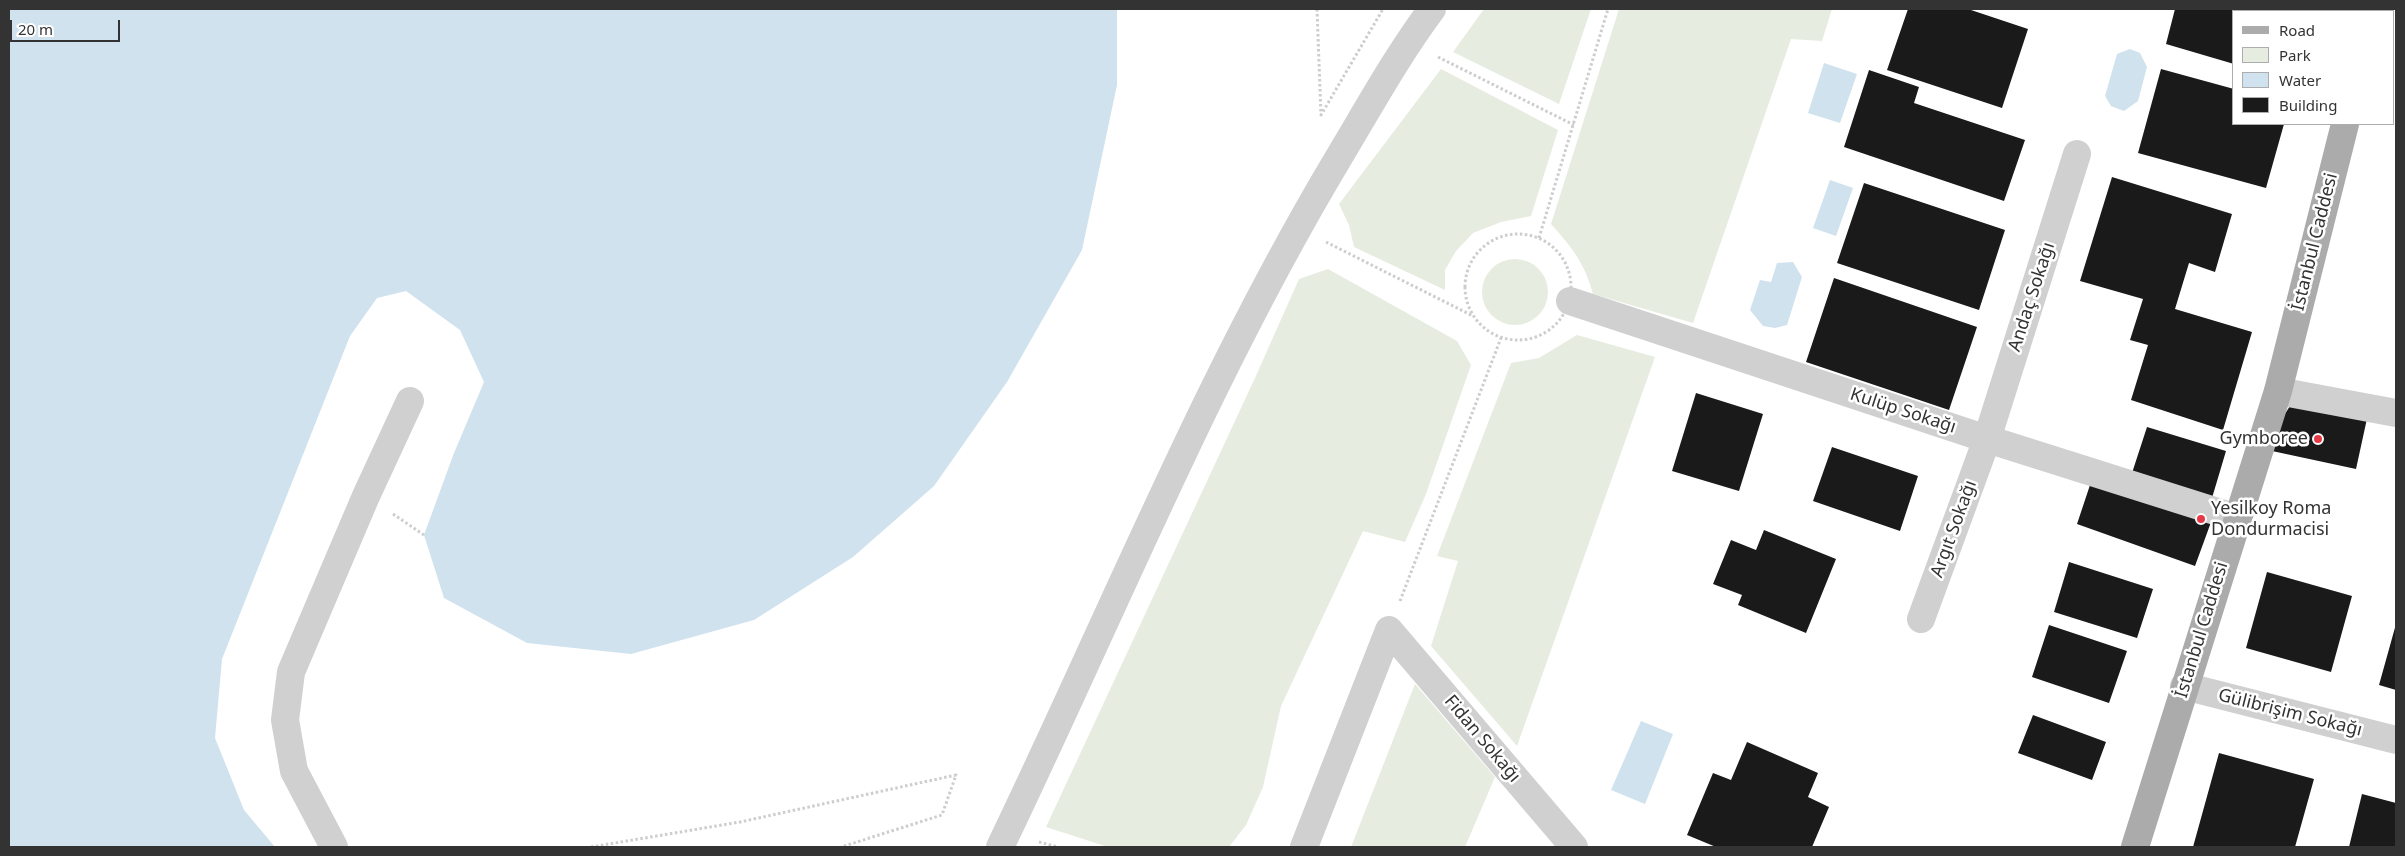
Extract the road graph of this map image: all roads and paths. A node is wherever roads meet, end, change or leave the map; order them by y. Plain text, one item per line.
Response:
1 (1317, 9) edge
2 (1383, 9) edge
3 (1432, 9) edge
4 (1608, 9) edge
5 (1408, 41) junction
6 (2345, 125) edge
7 (1574, 126) junction
8 (2077, 154) dead end
9 (1297, 227) junction
10 (1539, 238) junction
11 (1570, 301) junction
12 (1473, 316) junction
13 (1501, 338) junction
14 (2278, 391) junction
15 (410, 401) dead end
16 (2396, 413) edge
17 (1987, 439) junction
18 (2237, 518) junction
19 (1921, 619) dead end
20 (1389, 630) junction
21 (2184, 686) junction
22 (2396, 740) edge
23 (334, 847) edge
24 (591, 847) edge
25 (841, 847) edge
26 (1000, 847) edge
27 (1304, 847) edge
28 (1574, 847) edge
29 (2135, 847) edge

1 - 2 path
3 - 5 street
4 - 7 path
5 - 7 path
5 - 9 street
6 - 14 main road, İstanbul Caddesi
7 - 10 path
8 - 17 street, Andaç Sokağı
9 - 12 path
9 - 26 street
10 - 11 path
10 - 12 path
11 - 13 path
11 - 17 street, Kulüp Sokağı
12 - 13 path
13 - 20 path
14 - 16 street
14 - 18 main road, İstanbul Caddesi
15 - 23 street
17 - 18 street, Kulüp Sokağı
17 - 19 street, Argıt Sokağı
18 - 21 main road, İstanbul Caddesi
20 - 27 street
20 - 28 street, Fidan Sokağı
21 - 22 street, Gülibrişim Sokağı
21 - 29 main road, İstanbul Caddesi
24 - 25 path

